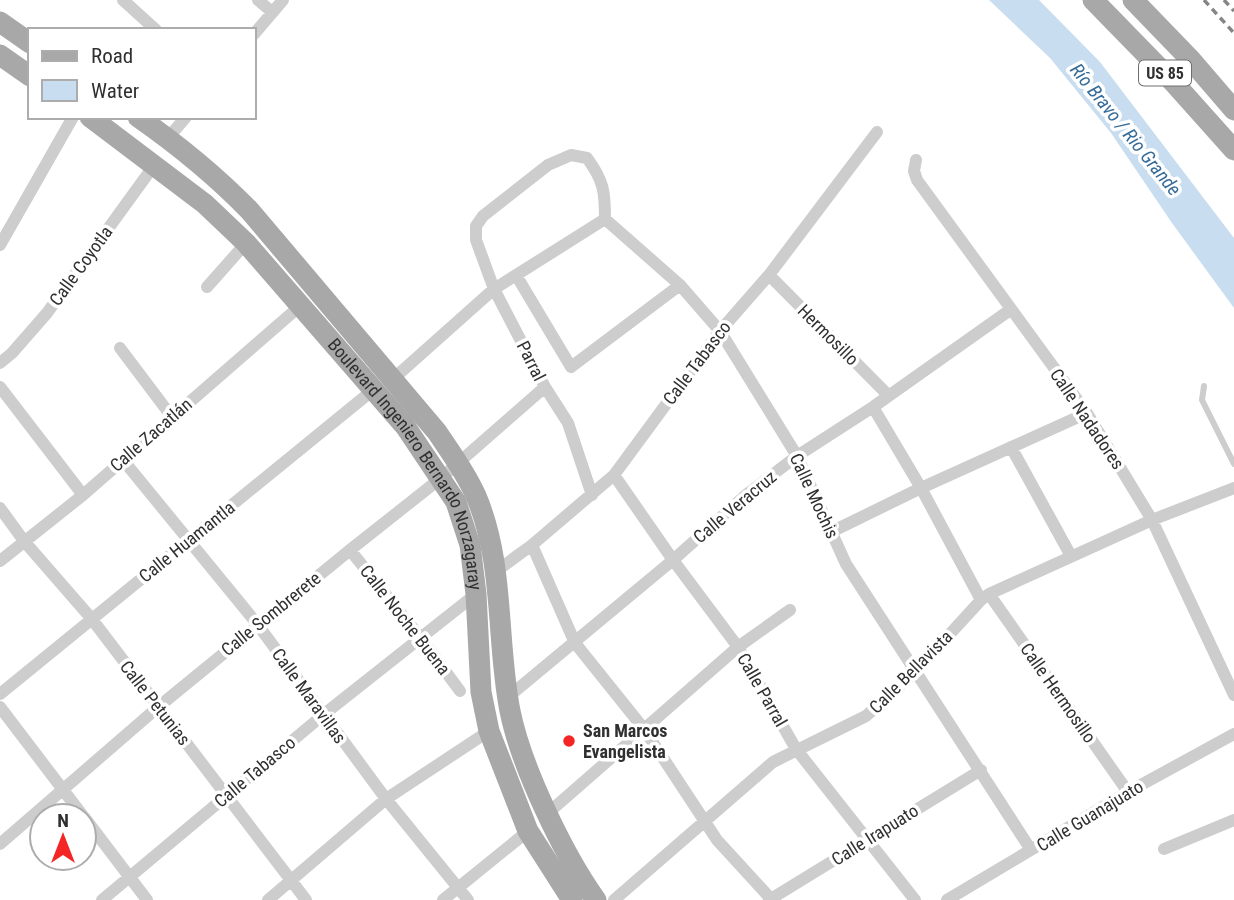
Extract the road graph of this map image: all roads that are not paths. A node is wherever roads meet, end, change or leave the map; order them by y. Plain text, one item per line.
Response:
1 (123, 0) edge
2 (258, 0) edge
3 (282, 0) edge
4 (1093, 0) edge
5 (1133, 0) edge
6 (272, 12) junction
7 (0, 22) edge
8 (154, 28) edge
9 (256, 32) edge
10 (28, 42) edge
11 (0, 55) edge
12 (28, 75) edge
13 (1234, 110) edge
14 (72, 119) edge
15 (93, 119) edge
16 (141, 119) edge
17 (184, 119) edge
18 (877, 132) dead end
19 (168, 138) junction
20 (1234, 150) edge
21 (916, 160) dead end
22 (155, 164) junction
23 (606, 219) junction
24 (246, 243) junction
25 (0, 245) edge
26 (516, 275) junction
27 (769, 275) junction
28 (680, 285) junction
29 (207, 287) dead end
30 (494, 289) junction
31 (300, 306) junction
32 (1010, 310) junction
33 (720, 331) junction
34 (120, 348) dead end
35 (0, 363) edge
36 (393, 379) junction
37 (1203, 386) dead end
38 (0, 387) edge
39 (545, 387) junction
40 (373, 390) junction
41 (888, 395) junction
42 (873, 407) junction
43 (1087, 413) junction
44 (172, 417) junction
45 (1011, 447) junction
46 (797, 456) junction
47 (123, 460) junction
48 (459, 464) junction
49 (1234, 464) edge
50 (614, 475) junction
51 (442, 478) junction
52 (921, 488) junction
53 (1234, 488) edge
54 (83, 495) junction
55 (592, 495) junction
56 (0, 508) edge
57 (1152, 520) junction
58 (831, 532) junction
59 (190, 540) junction
60 (24, 541) junction
61 (532, 544) junction
62 (350, 550) junction
63 (1071, 556) junction
64 (673, 560) junction
65 (0, 561) edge
66 (495, 572) junction
67 (476, 594) junction
68 (985, 597) junction
69 (790, 610) dead end
70 (90, 618) junction
71 (258, 625) junction
72 (420, 637) junction
73 (575, 643) junction
74 (738, 647) junction
75 (916, 671) junction
76 (460, 691) dead end
77 (0, 694) edge
78 (1234, 695) edge
79 (508, 698) junction
80 (0, 708) edge
81 (157, 708) junction
82 (323, 715) junction
83 (645, 729) junction
84 (489, 732) junction
85 (1234, 734) edge
86 (796, 749) junction
87 (981, 770) junction
88 (64, 790) junction
89 (1128, 792) junction
90 (228, 796) junction
91 (386, 799) junction
92 (73, 802) edge
93 (548, 813) junction
94 (704, 820) junction
95 (1234, 820) edge
96 (528, 831) junction
97 (98, 835) edge
98 (867, 841) junction
99 (0, 844) edge
100 (1164, 849) dead end
101 (1031, 850) junction
102 (129, 877) junction
103 (291, 880) junction
104 (458, 887) junction
105 (102, 900) edge
106 (146, 900) edge
107 (268, 900) edge
108 (306, 900) edge
109 (443, 900) edge
110 (468, 900) edge
111 (572, 900) edge
112 (596, 900) edge
113 (614, 900) edge
114 (771, 900) edge
115 (915, 900) edge
116 (947, 900) edge

1 - 8 street
2 - 6 street
3 - 6 street
4 - 20 main road, US 85
5 - 13 main road, US 85
6 - 9 street
7 - 10 main road
11 - 12 main road
14 - 25 street
15 - 22 main road, Boulevard Ingeniero Bernardo Norzagaray
16 - 19 main road, Boulevard Ingeniero Bernardo Norzagaray
17 - 19 street
18 - 27 street, Calle Tabasco
19 - 36 main road, Boulevard Ingeniero Bernardo Norzagaray
21 - 32 street, Calle Nadadores
22 - 24 main road, Boulevard Ingeniero Bernardo Norzagaray
22 - 35 street, Calle Coyotla
23 - 26 street
23 - 28 street, Calle Mochis
23 - 30 street, Parral
24 - 29 street
24 - 31 main road, Boulevard Ingeniero Bernardo Norzagaray
26 - 28 street
26 - 30 street
27 - 33 street, Calle Tabasco
27 - 41 street, Hermosillo
28 - 33 street, Calle Mochis
30 - 36 street
30 - 39 street, Parral
31 - 40 main road, Boulevard Ingeniero Bernardo Norzagaray
31 - 44 street, Calle Zacatlán
32 - 41 street, Calle Veracruz
32 - 43 street, Calle Nadadores
33 - 46 street, Calle Mochis
33 - 50 street, Calle Tabasco
34 - 44 street
36 - 48 main road, Boulevard Ingeniero Bernardo Norzagaray
37 - 49 lane
38 - 54 street
39 - 48 street, Calle Sombrerete
39 - 55 street, Parral
40 - 51 main road, Boulevard Ingeniero Bernardo Norzagaray
40 - 59 street, Calle Huamantla
41 - 42 street, Calle Veracruz
42 - 46 street, Calle Veracruz
42 - 52 street, Calle Hermosillo
43 - 45 street
43 - 57 street, Calle Nadadores
44 - 47 street, Calle Zacatlán
45 - 52 street
45 - 63 street
46 - 58 street, Calle Mochis
46 - 64 street, Calle Veracruz
47 - 54 street, Calle Zacatlán
47 - 59 street, Calle Maravillas
48 - 51 street, Calle Sombrerete
48 - 66 main road, Boulevard Ingeniero Bernardo Norzagaray
50 - 55 street, Calle Tabasco
50 - 64 street, Calle Parral
51 - 62 street, Calle Sombrerete
51 - 67 main road, Boulevard Ingeniero Bernardo Norzagaray
52 - 58 street
52 - 68 street, Calle Hermosillo
53 - 57 street, Calle Bellavista
54 - 60 street, Calle Zacatlán
55 - 61 street, Calle Tabasco
56 - 60 street, Calle Petunias
57 - 63 street, Calle Bellavista
57 - 78 street, Calle Nadadores
58 - 75 street, Calle Mochis
59 - 70 street, Calle Huamantla
59 - 71 street, Calle Maravillas
60 - 65 street, Calle Zacatlán
60 - 70 street, Calle Petunias
61 - 66 street, Calle Tabasco
61 - 73 street
62 - 71 street, Calle Sombrerete
62 - 72 street, Calle Noche Buena
63 - 68 street, Calle Bellavista
64 - 73 street, Calle Veracruz
64 - 74 street, Calle Parral
66 - 79 main road, Boulevard Ingeniero Bernardo Norzagaray
67 - 72 street, Calle Tabasco
67 - 84 main road, Boulevard Ingeniero Bernardo Norzagaray
68 - 75 street, Calle Bellavista
68 - 89 street, Calle Hermosillo
69 - 74 street
70 - 77 street, Calle Huamantla
70 - 81 street, Calle Petunias
71 - 81 street, Calle Sombrerete
71 - 82 street, Calle Maravillas
72 - 76 street, Calle Noche Buena
72 - 82 street, Calle Tabasco
73 - 79 street, Calle Veracruz
73 - 83 street
74 - 83 street
74 - 86 street, Calle Parral
75 - 86 street, Calle Bellavista
75 - 87 street, Calle Mochis
79 - 93 main road, Boulevard Ingeniero Bernardo Norzagaray
80 - 88 street
81 - 88 street, Calle Sombrerete
81 - 90 street, Calle Petunias
82 - 90 street, Calle Tabasco
82 - 91 street, Calle Maravillas
83 - 93 street
83 - 94 street
84 - 91 street
84 - 96 main road, Boulevard Ingeniero Bernardo Norzagaray
85 - 89 street, Calle Guanajuato
86 - 94 street, Calle Bellavista
86 - 98 street, Calle Parral
87 - 98 street, Calle Irapuato
87 - 101 street, Calle Mochis
88 - 92 street
88 - 99 street, Calle Sombrerete
89 - 101 street, Calle Guanajuato
90 - 102 street, Calle Tabasco
90 - 103 street, Calle Petunias
91 - 103 street
91 - 104 street, Calle Maravillas
93 - 112 main road, Boulevard Ingeniero Bernardo Norzagaray
94 - 113 street, Calle Bellavista
94 - 114 street
95 - 100 street
96 - 104 street
96 - 111 main road, Boulevard Ingeniero Bernardo Norzagaray
97 - 102 street
98 - 114 street, Calle Irapuato
98 - 115 street, Calle Parral
101 - 116 street, Calle Guanajuato
102 - 105 street, Calle Tabasco
102 - 106 street
103 - 107 street
103 - 108 street, Calle Petunias
104 - 109 street
104 - 110 street, Calle Maravillas

